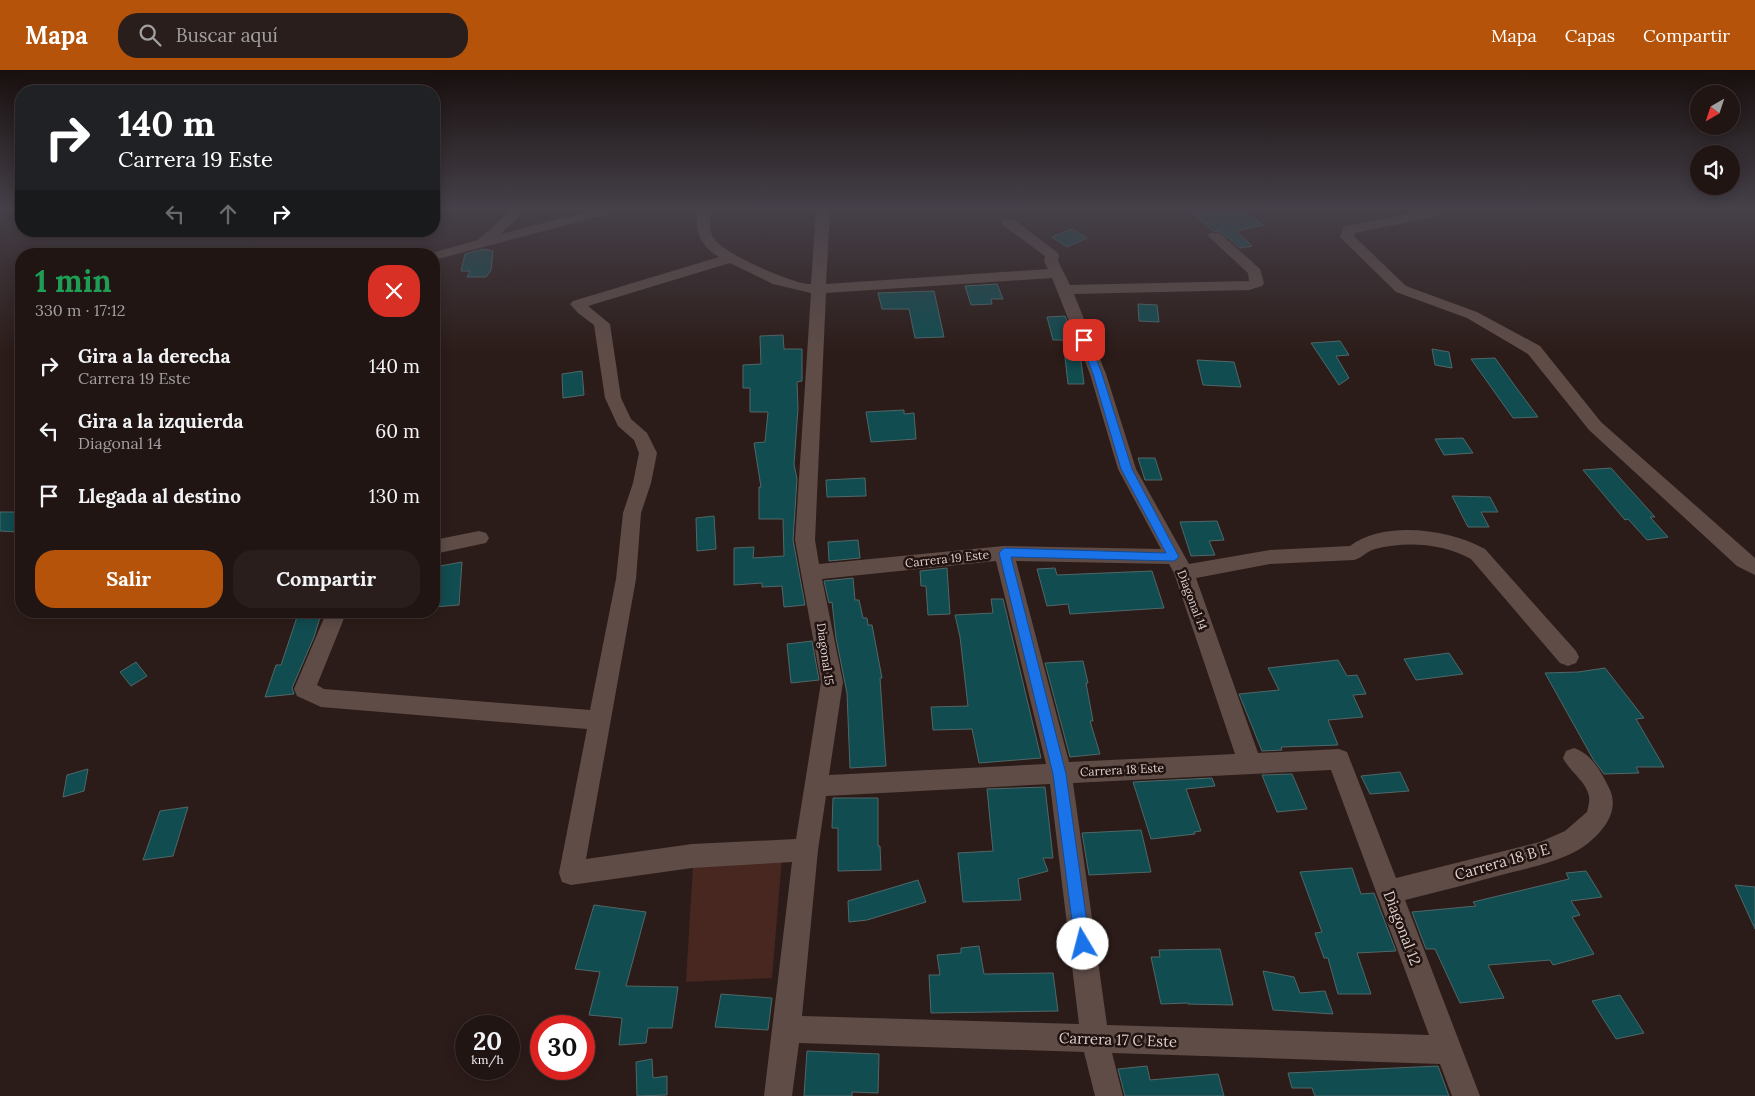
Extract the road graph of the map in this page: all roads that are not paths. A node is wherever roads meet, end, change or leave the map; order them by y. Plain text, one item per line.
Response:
1 (732, 258) joint
2 (821, 258) edge
3 (1052, 258) edge
4 (1239, 258) edge
5 (1369, 258) edge
6 (1061, 281) junction
7 (819, 289) junction
8 (479, 538) dead end
9 (440, 546) edge
10 (1004, 553) junction
11 (1179, 565) junction
12 (1755, 567) edge
13 (811, 573) junction
14 (334, 618) edge
15 (1568, 657) dead end
16 (600, 720) junction
17 (1574, 758) dead end
18 (1339, 759) joint
19 (1250, 764) junction
20 (1060, 774) junction
21 (816, 786) junction
22 (806, 850) junction
23 (1389, 892) junction
24 (787, 1029) junction
25 (1095, 1039) junction
26 (1448, 1050) junction
27 (778, 1096) edge
28 (1109, 1096) edge
29 (1466, 1096) edge

1 - 7 street
1 - 16 street
2 - 7 street, Diagonal 15
3 - 6 street, Diagonal 14
4 - 6 street
5 - 12 street
6 - 7 street
6 - 11 street, Diagonal 14
7 - 13 street, Diagonal 15
8 - 9 street
10 - 11 street, Carrera 19 Este
10 - 13 street, Carrera 19 Este
10 - 20 street
11 - 15 street, Carrera 19 Este
11 - 19 street, Diagonal 14
13 - 21 street, Diagonal 15
14 - 16 street
16 - 22 street
17 - 23 street, Carrera 18 B E
18 - 19 street, Carrera 18 Este
18 - 23 street, Diagonal 12
19 - 20 street, Carrera 18 Este
20 - 21 street, Carrera 18 Este
20 - 25 street
21 - 22 street, Diagonal 15
22 - 24 street, Diagonal 15
23 - 26 street, Diagonal 12
24 - 25 street, Carrera 17 C Este
24 - 27 street, Diagonal 15
25 - 26 street, Carrera 17 C Este
25 - 28 street
26 - 29 street, Diagonal 12

